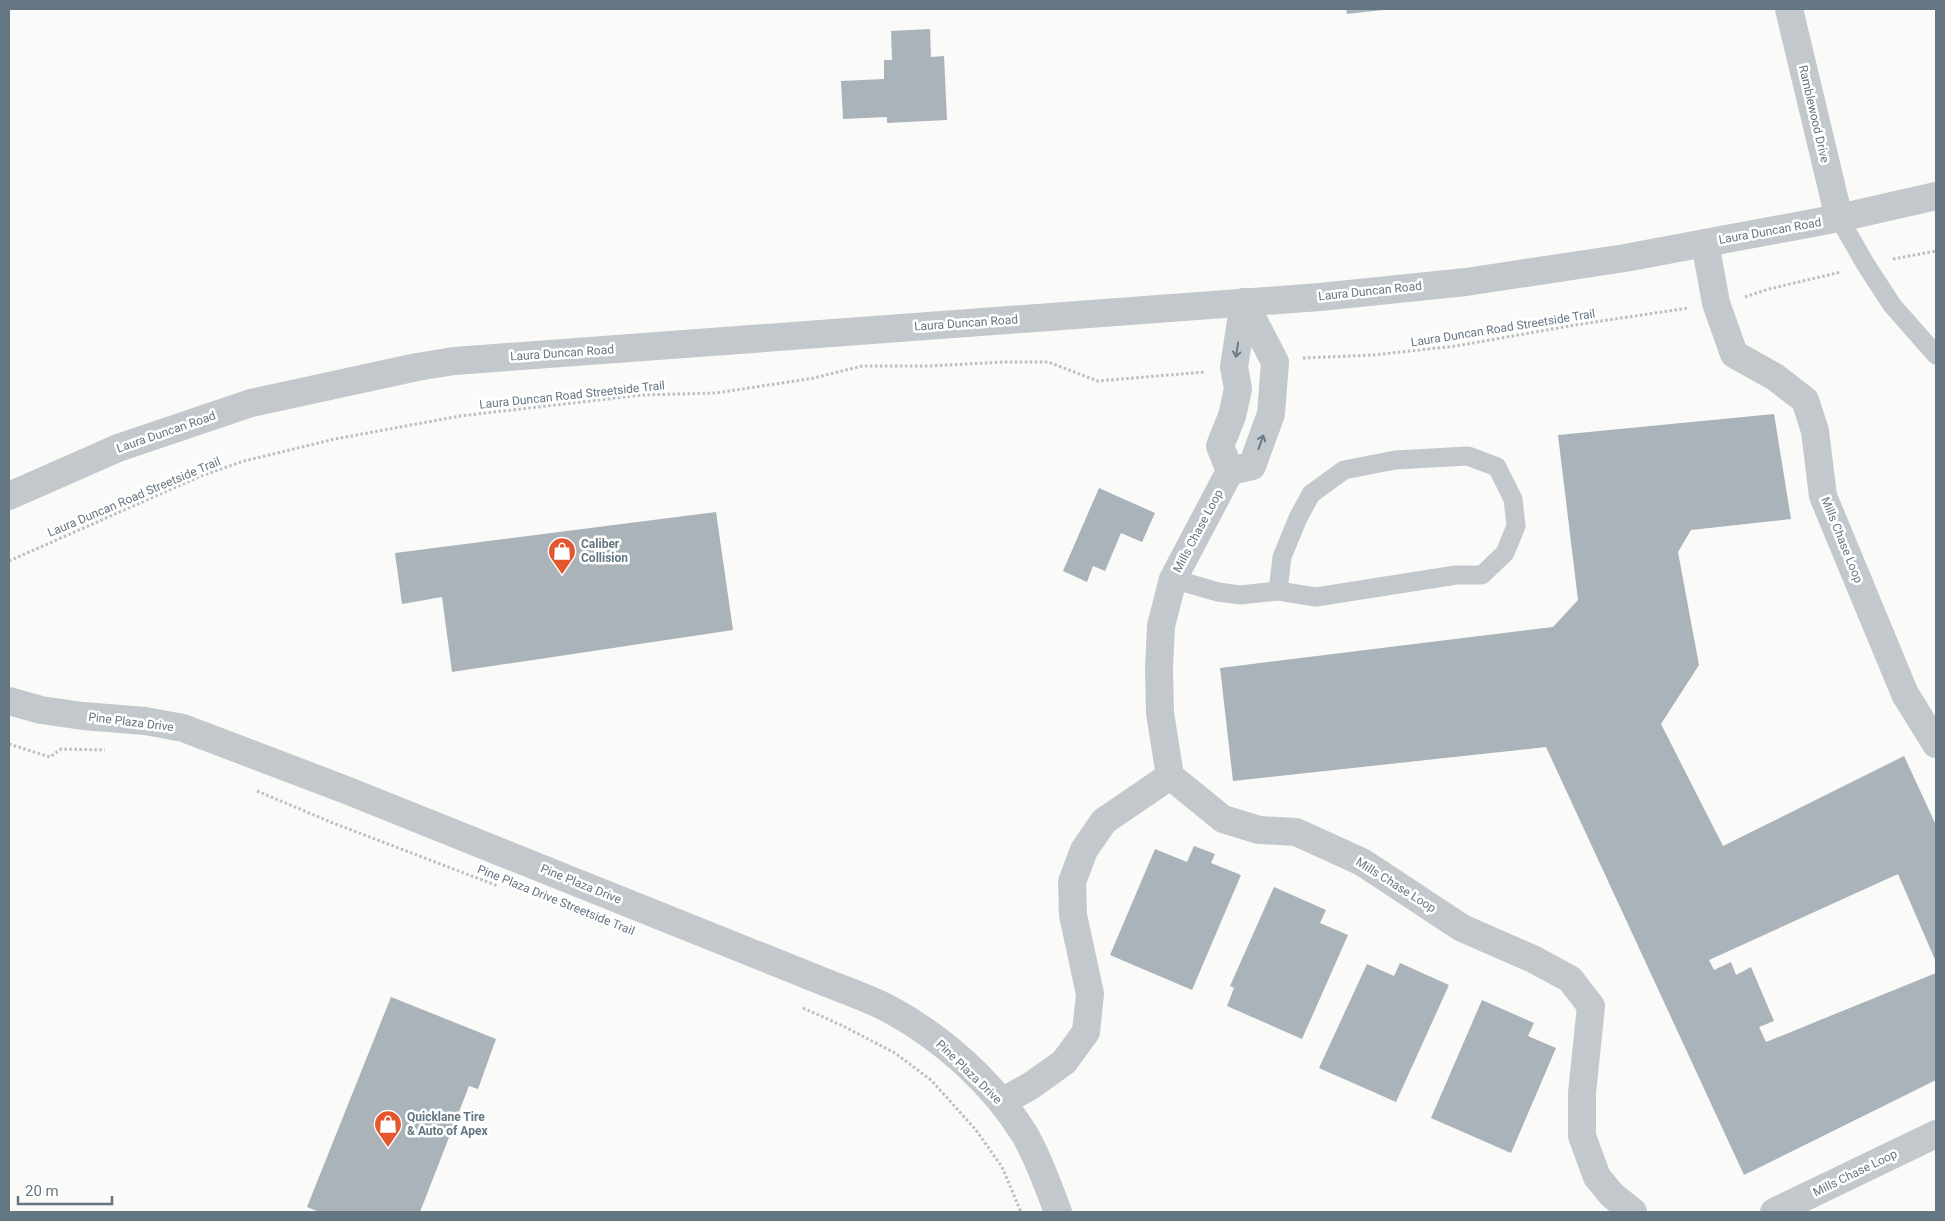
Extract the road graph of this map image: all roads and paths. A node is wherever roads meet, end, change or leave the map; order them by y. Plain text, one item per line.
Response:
1 (1789, 9) edge
2 (1936, 196) edge
3 (1839, 218) junction
4 (1705, 243) junction
5 (1244, 302) junction
6 (1684, 309) dead end
7 (1936, 355) edge
8 (1300, 358) dead end
9 (1210, 371) dead end
10 (1230, 471) junction
11 (9, 496) edge
12 (9, 560) edge
13 (1173, 579) junction
14 (1278, 591) junction
15 (9, 701) edge
16 (9, 744) edge
17 (1936, 744) edge
18 (114, 749) dead end
19 (1170, 776) junction
20 (249, 787) dead end
21 (506, 889) dead end
22 (796, 1005) dead end
23 (1002, 1102) junction
24 (1936, 1134) edge
25 (1020, 1212) edge
26 (1058, 1212) edge
27 (1633, 1212) edge
28 (1774, 1212) edge

1 - 3 street, Ramblewood Drive
2 - 3 street, Laura Duncan Road
3 - 4 street, Laura Duncan Road
3 - 7 lane
4 - 5 street, Laura Duncan Road
4 - 17 street, Mills Chase Loop
5 -> 10 street
10 -> 5 street
5 - 11 street, Laura Duncan Road
6 - 8 path, Laura Duncan Road Streetside Trail
9 - 12 path, Laura Duncan Road Streetside Trail
10 - 13 street, Mills Chase Loop
13 - 14 lane
13 - 19 street, Mills Chase Loop
14 - 14 lane
15 - 23 street, Pine Plaza Drive
16 - 18 path
19 - 23 street
19 - 27 street, Mills Chase Loop
20 - 21 path, Pine Plaza Drive Streetside Trail
22 - 25 path
23 - 26 street, Pine Plaza Drive
24 - 28 street, Mills Chase Loop

